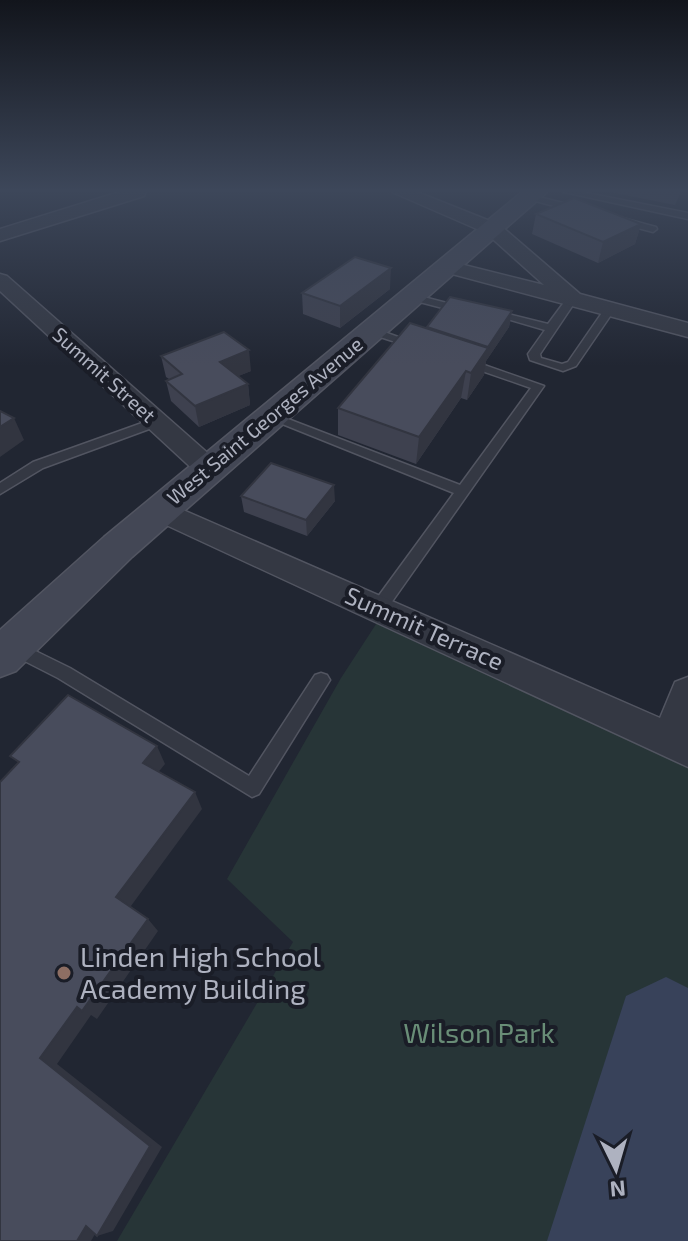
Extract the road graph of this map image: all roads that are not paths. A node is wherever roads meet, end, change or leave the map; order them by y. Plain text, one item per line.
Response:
1 (468, 250) edge
2 (517, 250) edge
3 (448, 267) junction
4 (3, 286) edge
5 (412, 297) junction
6 (572, 299) junction
7 (610, 309) junction
8 (551, 328) junction
9 (688, 330) edge
10 (372, 331) junction
11 (432, 351) edge
12 (448, 356) edge
13 (271, 417) junction
14 (156, 422) junction
15 (209, 469) junction
16 (0, 489) edge
17 (462, 491) junction
18 (160, 510) junction
19 (378, 609) junction
20 (6, 652) edge
21 (321, 680) dead end
22 (688, 693) edge
23 (680, 745) edge

1 - 3 main road, West Saint Georges Avenue
2 - 6 street
3 - 5 main road, West Saint Georges Avenue
3 - 6 street
4 - 14 street, Summit Street
5 - 8 lane
5 - 10 main road, West Saint Georges Avenue
6 - 7 street
6 - 8 lane
7 - 8 lane
7 - 9 street
10 - 11 lane
10 - 13 main road, West Saint Georges Avenue
12 - 17 lane
13 - 15 main road, West Saint Georges Avenue
13 - 17 lane
14 - 15 street, Summit Street
14 - 16 lane
15 - 18 main road, West Saint Georges Avenue
17 - 19 lane
18 - 19 street, Summit Terrace
18 - 20 main road, West Saint Georges Avenue
19 - 23 street, Summit Terrace
20 - 21 lane
22 - 23 street

